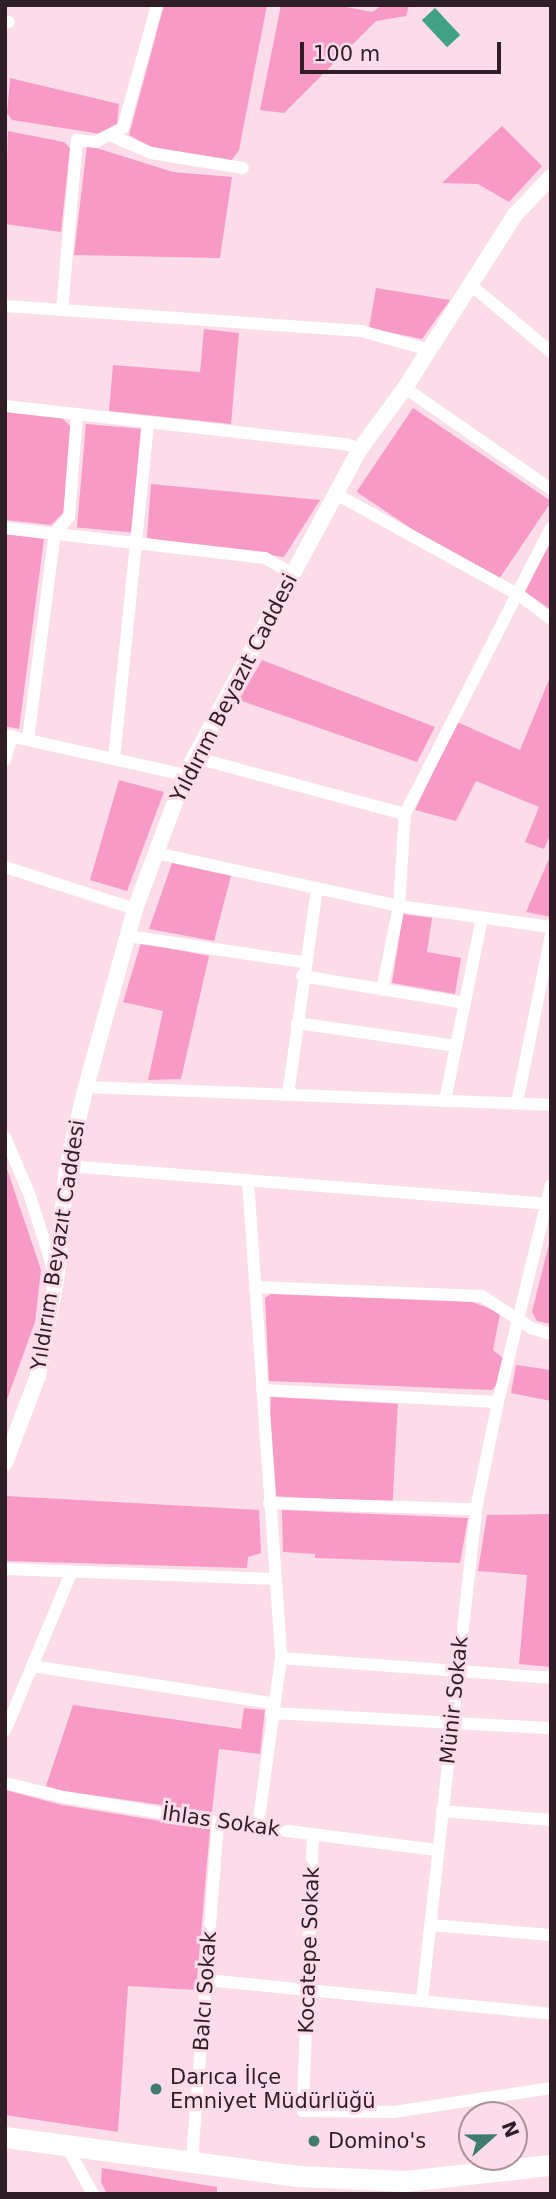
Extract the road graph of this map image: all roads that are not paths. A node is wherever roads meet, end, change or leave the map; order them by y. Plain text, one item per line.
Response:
1 (157, 5) edge
2 (112, 136) junction
3 (243, 168) dead end
4 (550, 180) edge
5 (472, 286) junction
6 (5, 306) edge
7 (62, 310) junction
8 (430, 350) junction
9 (551, 352) edge
10 (405, 388) junction
11 (5, 407) edge
12 (77, 415) junction
13 (148, 423) junction
14 (359, 449) junction
15 (551, 489) edge
16 (335, 494) junction
17 (5, 528) edge
18 (551, 528) edge
19 (55, 533) junction
20 (139, 543) junction
21 (291, 573) junction
22 (515, 593) junction
23 (551, 619) edge
24 (9, 736) edge
25 (28, 740) junction
26 (197, 753) junction
27 (114, 758) junction
28 (5, 760) edge
29 (185, 775) junction
30 (405, 814) junction
31 (156, 853) junction
32 (5, 867) edge
33 (317, 888) junction
34 (399, 906) junction
35 (135, 909) junction
36 (482, 918) junction
37 (551, 927) edge
38 (551, 935) edge
39 (128, 936) junction
40 (303, 962) junction
41 (302, 976) junction
42 (382, 989) junction
43 (465, 1003) junction
44 (297, 1023) junction
45 (456, 1046) junction
46 (86, 1087) junction
47 (288, 1095) junction
48 (445, 1101) junction
49 (517, 1103) junction
50 (551, 1105) edge
51 (5, 1137) edge
52 (67, 1166) junction
53 (248, 1181) junction
54 (551, 1185) edge
55 (547, 1204) junction
56 (57, 1281) junction
57 (255, 1287) junction
58 (522, 1319) junction
59 (551, 1334) edge
60 (262, 1390) junction
61 (498, 1402) junction
62 (5, 1463) edge
63 (269, 1503) junction
64 (477, 1509) junction
65 (5, 1569) edge
66 (72, 1571) junction
67 (275, 1579) junction
68 (281, 1658) junction
69 (32, 1666) junction
70 (457, 1672) junction
71 (551, 1678) edge
72 (271, 1708) junction
73 (452, 1723) junction
74 (551, 1728) edge
75 (5, 1731) edge
76 (5, 1783) edge
77 (442, 1811) junction
78 (551, 1820) edge
79 (218, 1822) junction
80 (258, 1827) junction
81 (313, 1834) junction
82 (438, 1850) junction
83 (430, 1925) junction
84 (551, 1935) edge
85 (206, 1980) junction
86 (307, 1989) junction
87 (422, 2000) junction
88 (551, 2014) edge
89 (551, 2088) edge
90 (5, 2137) edge
91 (66, 2145) junction
92 (192, 2160) junction
93 (551, 2165) edge
94 (402, 2188) edge
95 (93, 2194) edge

1 - 2 street
2 - 3 street
2 - 7 street
4 - 5 street, Yıldırım Beyazıt Caddesi
5 - 8 street, Yıldırım Beyazıt Caddesi
5 - 9 street
6 - 7 street
7 - 8 street
8 - 10 street, Yıldırım Beyazıt Caddesi
10 - 14 street, Yıldırım Beyazıt Caddesi
10 - 15 street
11 - 12 street
12 - 13 street
12 - 19 street
13 - 14 street
13 - 20 street
14 - 16 street, Yıldırım Beyazıt Caddesi
16 - 21 street, Yıldırım Beyazıt Caddesi
16 - 22 street
17 - 19 street
18 - 22 street
19 - 20 street
19 - 25 street
20 - 21 street
20 - 27 street
21 - 26 street, Yıldırım Beyazıt Caddesi
22 - 23 street
22 - 30 street
24 - 25 street
24 - 28 street
25 - 27 street
26 - 29 street, Yıldırım Beyazıt Caddesi
26 - 30 street
27 - 29 street
29 - 31 street, Yıldırım Beyazıt Caddesi
30 - 34 street
31 - 33 street
31 - 35 street, Yıldırım Beyazıt Caddesi
32 - 35 street
33 - 34 street
33 - 40 street
34 - 36 street
34 - 42 street
35 - 39 street, Yıldırım Beyazıt Caddesi
36 - 37 street
36 - 43 street
38 - 49 street
39 - 40 street
39 - 46 street, Yıldırım Beyazıt Caddesi
40 - 41 street
41 - 42 street
41 - 44 street
42 - 43 street
43 - 45 street
44 - 45 street
44 - 47 street
45 - 48 street
46 - 47 street
46 - 52 street, Yıldırım Beyazıt Caddesi
47 - 48 street
48 - 49 street
49 - 50 street
51 - 56 street
52 - 53 street
52 - 56 street, Yıldırım Beyazıt Caddesi
53 - 55 street
53 - 57 street
54 - 55 street, Münir Sokak
55 - 58 street, Münir Sokak
56 - 62 street, Yıldırım Beyazıt Caddesi
57 - 58 street
57 - 60 street
58 - 59 street
58 - 61 street, Münir Sokak
60 - 61 street
60 - 63 street
61 - 64 street, Münir Sokak
63 - 64 street
63 - 67 street
64 - 70 street, Münir Sokak
65 - 66 street
66 - 67 street
66 - 69 street
67 - 68 street
68 - 70 street
68 - 72 street
69 - 72 street
69 - 75 street
70 - 71 street
70 - 73 street, Münir Sokak
72 - 73 street
72 - 80 street
73 - 74 street
73 - 77 street, Münir Sokak
76 - 79 street, İhlas Sokak
77 - 78 street
77 - 82 street, Münir Sokak
79 - 80 street, İhlas Sokak
79 - 85 street, Balcı Sokak
80 - 81 street, İhlas Sokak
81 - 82 street, İhlas Sokak
81 - 86 street, Kocatepe Sokak
82 - 83 street, Münir Sokak
83 - 84 street
83 - 87 street, Münir Sokak
85 - 86 street
85 - 92 street, Balcı Sokak
86 - 87 street
86 - 89 street, Kocatepe Sokak
87 - 88 street
90 - 91 main road
91 - 92 main road
91 - 95 street
92 - 94 main road
93 - 94 main road

